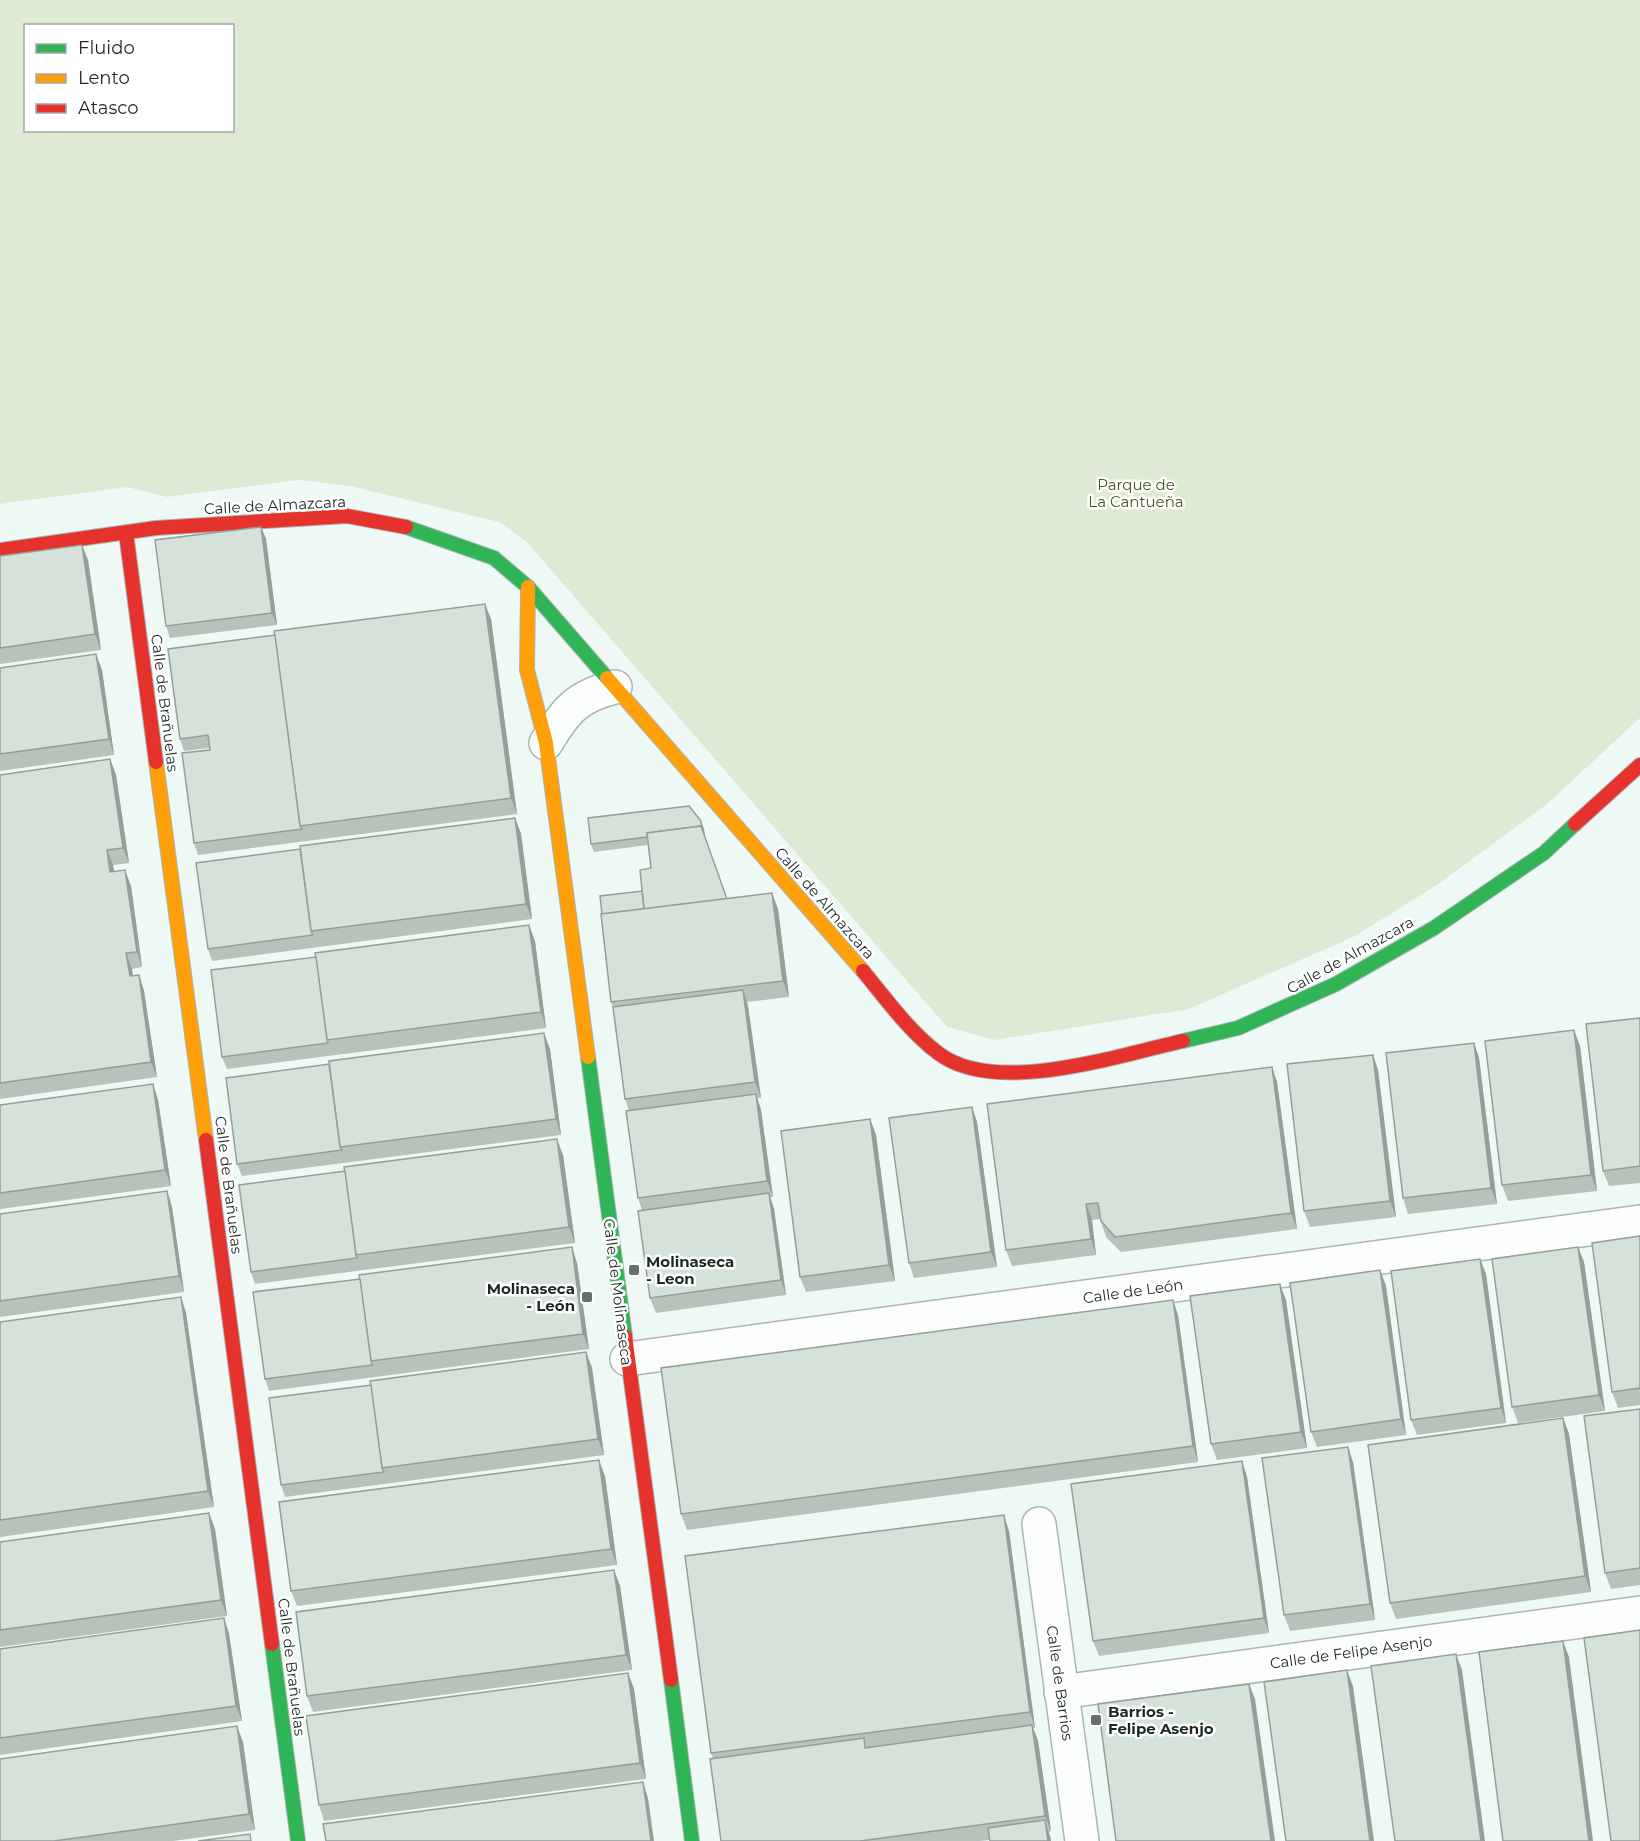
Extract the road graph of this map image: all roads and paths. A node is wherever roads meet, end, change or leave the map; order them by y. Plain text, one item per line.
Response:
1 (126, 533) junction
2 (0, 550) edge
3 (528, 587) junction
4 (615, 687) junction
5 (546, 743) junction
6 (1640, 765) edge
7 (1640, 1222) edge
8 (627, 1359) junction
9 (1039, 1524) dead end
10 (1640, 1613) edge
11 (1061, 1692) junction
12 (298, 1841) edge
13 (692, 1841) edge
14 (1082, 1841) edge

1 - 2 street, Calle de Almazcara
1 - 3 street, Calle de Almazcara
1 - 12 street, Calle de Brañuelas
3 - 4 street, Calle de Almazcara
3 - 5 street, Calle de Molinaseca
4 - 5 street
4 - 6 street, Calle de Almazcara
5 - 8 street, Calle de Molinaseca
7 - 8 street, Calle de León
8 - 13 street, Calle de Molinaseca
9 - 11 street, Calle de Barrios
10 - 11 street, Calle de Felipe Asenjo
11 - 14 street, Calle de Barrios

